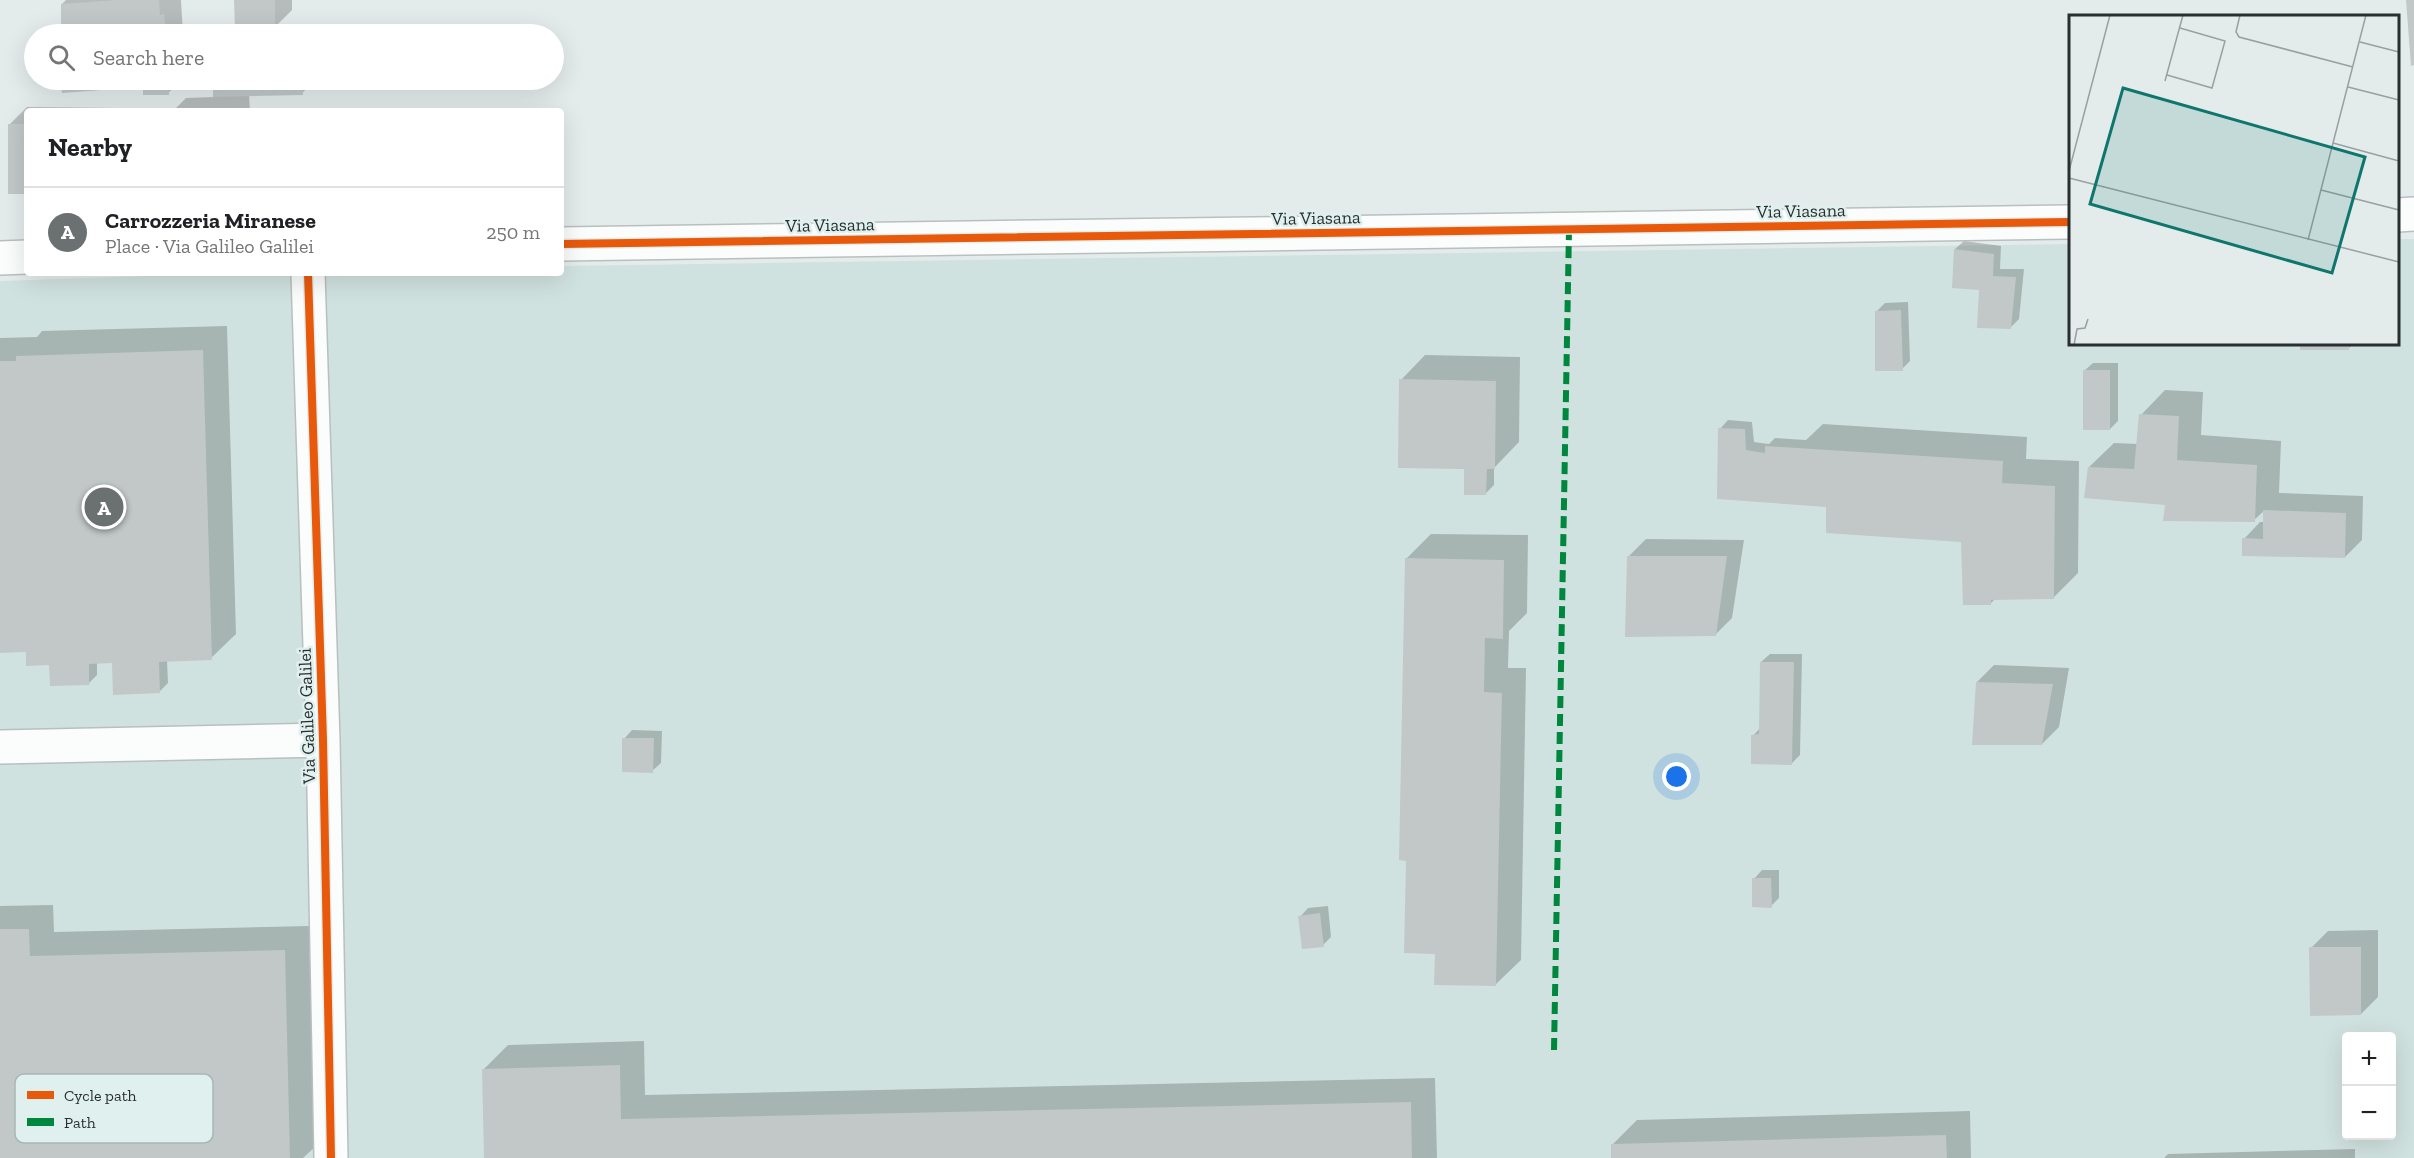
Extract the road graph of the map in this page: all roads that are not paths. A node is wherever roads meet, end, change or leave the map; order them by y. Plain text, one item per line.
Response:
1 (2414, 214) edge
2 (2399, 215) edge
3 (2069, 222) edge
4 (564, 244) edge
5 (24, 257) edge
6 (0, 258) edge
7 (308, 276) edge
8 (323, 740) junction
9 (0, 747) edge
10 (331, 1158) edge

1 - 2 street
3 - 4 street, Via Viasana
5 - 6 street
7 - 8 street, Via Galileo Galilei
8 - 9 street
8 - 10 street, Via Galileo Galilei

